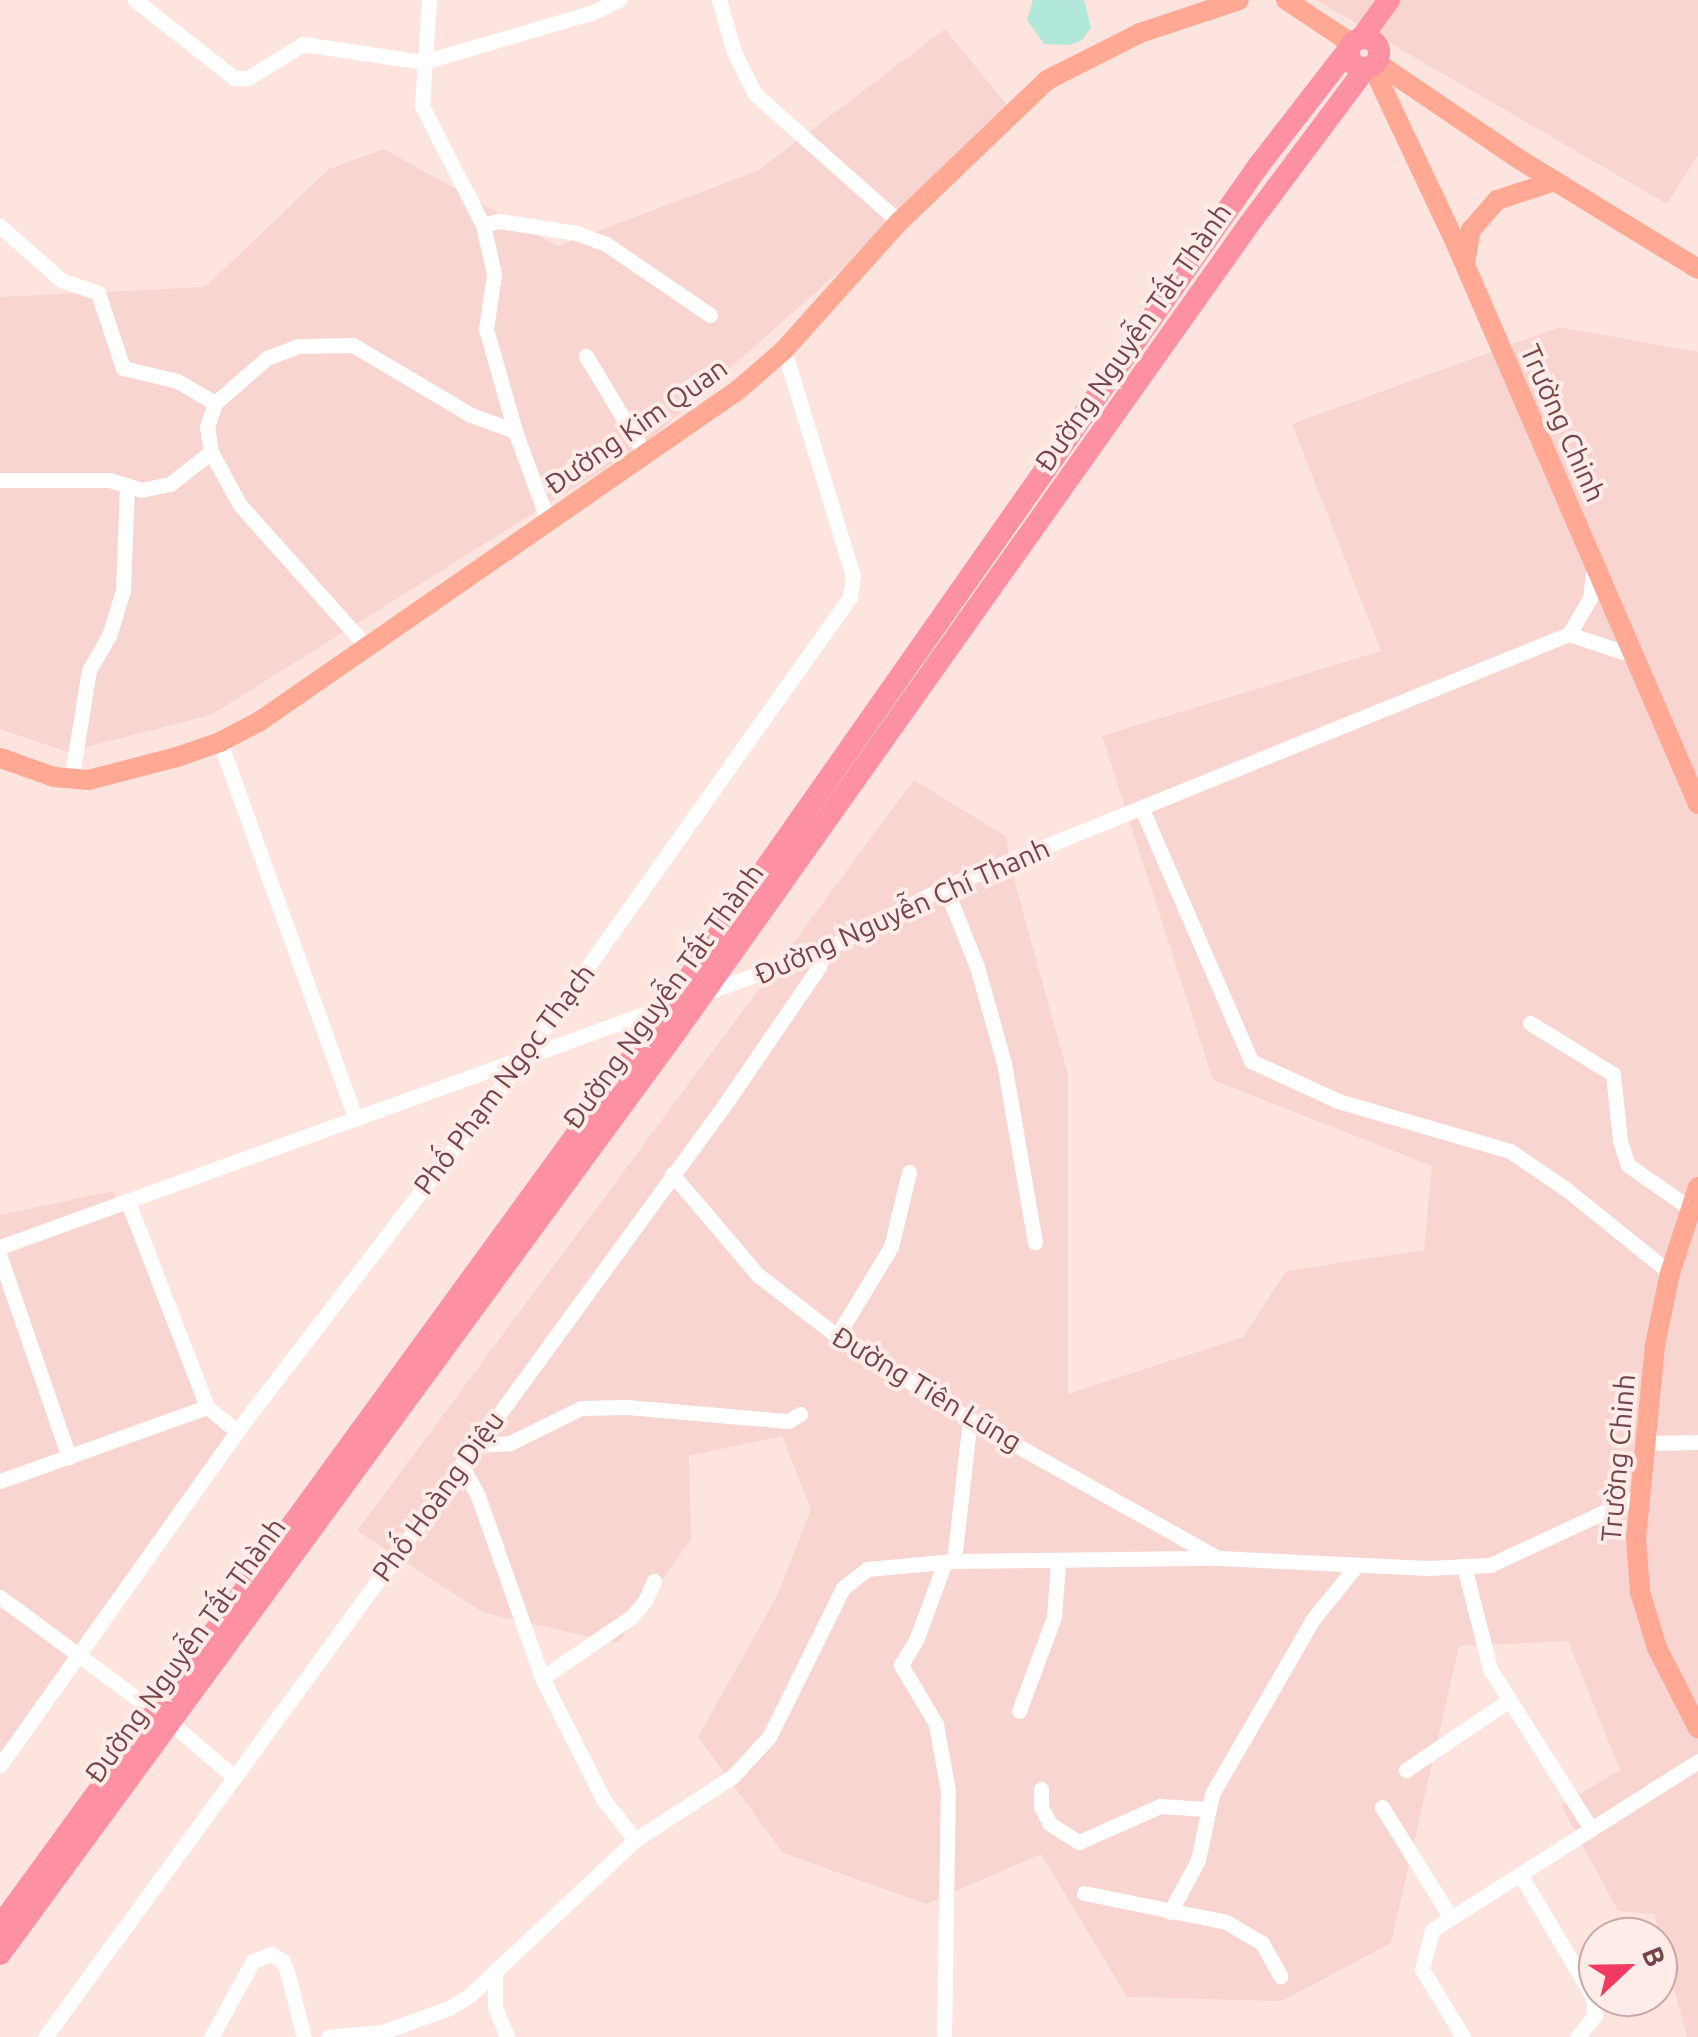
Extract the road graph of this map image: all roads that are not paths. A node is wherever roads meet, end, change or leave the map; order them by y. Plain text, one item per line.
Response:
1 (135, 0) edge
2 (429, 0) edge
3 (619, 0) edge
4 (720, 0) edge
5 (1240, 0) edge
6 (1286, 0) edge
7 (1389, 0) edge
8 (1354, 43) junction
9 (423, 62) junction
10 (1371, 66) junction
11 (1555, 180) junction
12 (900, 222) junction
13 (483, 225) junction
14 (0, 226) edge
15 (1464, 265) junction
16 (1698, 269) edge
17 (710, 316) dead end
18 (784, 350) junction
19 (586, 356) dead end
20 (216, 404) junction
21 (515, 431) junction
22 (211, 452) junction
23 (645, 454) junction
24 (3, 482) edge
25 (126, 485) junction
26 (548, 521) junction
27 (1594, 561) junction
28 (1569, 634) junction
29 (366, 646) junction
30 (1632, 656) junction
31 (220, 742) junction
32 (0, 758) edge
33 (72, 781) junction
34 (1698, 804) edge
35 (1142, 809) junction
36 (945, 887) junction
37 (824, 950) junction
38 (1530, 1023) dead end
39 (523, 1058) junction
40 (356, 1119) junction
41 (909, 1172) dead end
42 (672, 1174) junction
43 (1698, 1187) edge
44 (128, 1202) junction
45 (1691, 1209) junction
46 (1691, 1231) edge
47 (1035, 1242) dead end
48 (0, 1247) edge
49 (0, 1256) edge
50 (1670, 1273) junction
51 (836, 1336) junction
52 (207, 1407) junction
53 (800, 1414) dead end
54 (970, 1419) junction
55 (237, 1431) junction
56 (1698, 1442) edge
57 (1646, 1443) junction
58 (476, 1445) junction
59 (69, 1457) junction
60 (461, 1464) junction
61 (0, 1482) edge
62 (1641, 1495) junction
63 (1218, 1558) junction
64 (949, 1561) junction
65 (1058, 1562) junction
66 (1356, 1566) junction
67 (1464, 1566) junction
68 (654, 1581) dead end
69 (0, 1597) edge
70 (79, 1656) junction
71 (542, 1678) junction
72 (138, 1700) dead end
73 (1508, 1701) junction
74 (1020, 1710) dead end
75 (1698, 1728) edge
76 (178, 1729) dead end
77 (1698, 1762) edge
78 (0, 1765) edge
79 (1406, 1770) dead end
80 (234, 1777) junction
81 (1041, 1789) dead end
82 (1382, 1807) dead end
83 (1206, 1808) junction
84 (1591, 1829) junction
85 (635, 1840) junction
86 (1520, 1874) junction
87 (1084, 1893) dead end
88 (1170, 1912) junction
89 (1450, 1918) junction
90 (0, 1926) edge
91 (0, 1954) edge
92 (495, 1970) junction
93 (1280, 1976) dead end
94 (382, 2035) edge
95 (45, 2037) edge
96 (210, 2037) edge
97 (304, 2037) edge
98 (328, 2037) edge
99 (508, 2037) edge
100 (944, 2037) edge
101 (1463, 2037) edge
102 (1576, 2037) edge

1 - 9 street
2 - 9 street
3 - 9 street
4 - 12 street
5 - 12 main road, Đường Kim Quan
6 - 8 main road
7 - 8 highway, Đường Nguyễn Tất Thành
8 - 10 highway
8 - 90 highway, Đường Nguyễn Tất Thành
9 - 13 street
10 - 11 main road
10 - 15 main road, Trường Chinh
10 - 91 highway, Đường Nguyễn Tất Thành
11 - 15 main road
11 - 16 main road
12 - 18 main road, Đường Kim Quan
13 - 17 street
13 - 21 street
14 - 20 street
15 - 27 main road, Trường Chinh
18 - 23 main road, Đường Kim Quan
18 - 39 street, Phố Phạm Ngọc Thạch
19 - 23 street
20 - 21 street
20 - 22 street
21 - 26 street
22 - 25 street
22 - 29 street
23 - 26 main road, Đường Kim Quan
24 - 25 street
25 - 33 street
26 - 29 main road, Đường Kim Quan
27 - 28 street
27 - 30 main road, Trường Chinh
28 - 30 street
28 - 35 street, Đường Nguyễn Chí Thanh
29 - 31 main road, Đường Kim Quan
30 - 34 main road, Trường Chinh
31 - 33 main road, Đường Kim Quan
31 - 40 street
32 - 33 main road, Đường Kim Quan
35 - 36 street, Đường Nguyễn Chí Thanh
35 - 50 street
36 - 37 street, Đường Nguyễn Chí Thanh
36 - 47 street
37 - 39 street, Đường Nguyễn Chí Thanh
37 - 42 street, Phố Hoàng Diệu
38 - 45 street
39 - 40 street, Đường Nguyễn Chí Thanh
39 - 55 street, Phố Phạm Ngọc Thạch
40 - 44 street, Đường Nguyễn Chí Thanh
41 - 51 street
42 - 51 street, Đường Tiên Lũng
42 - 58 street, Phố Hoàng Diệu
43 - 45 main road, Trường Chinh
44 - 48 street, Đường Nguyễn Chí Thanh
44 - 52 street
45 - 46 main road, Trường Chinh
46 - 50 main road, Trường Chinh
49 - 59 street
50 - 57 main road, Trường Chinh
51 - 54 street, Đường Tiên Lũng
52 - 55 street
52 - 59 street
53 - 58 street
54 - 63 street, Đường Tiên Lũng
54 - 64 street
55 - 70 street, Phố Phạm Ngọc Thạch
56 - 57 street
57 - 62 main road, Trường Chinh
58 - 60 street, Phố Hoàng Diệu
59 - 61 street
60 - 71 street
60 - 80 street, Phố Hoàng Diệu
62 - 67 street
62 - 75 main road, Trường Chinh
63 - 65 street
63 - 66 street
64 - 65 street
64 - 85 street
64 - 100 street
65 - 74 street
66 - 67 street
66 - 83 street
67 - 73 street
68 - 71 street
69 - 70 street
70 - 72 street
70 - 78 street, Phố Phạm Ngọc Thạch
71 - 85 street
73 - 79 street
73 - 84 street
76 - 80 street
77 - 84 street
80 - 95 street, Phố Hoàng Diệu
81 - 83 street
82 - 89 street
83 - 88 street
84 - 86 street
85 - 92 street
86 - 89 street
86 - 102 street
87 - 88 street
88 - 93 street
89 - 101 street
92 - 94 street
92 - 99 street
94 - 98 street
96 - 97 street

